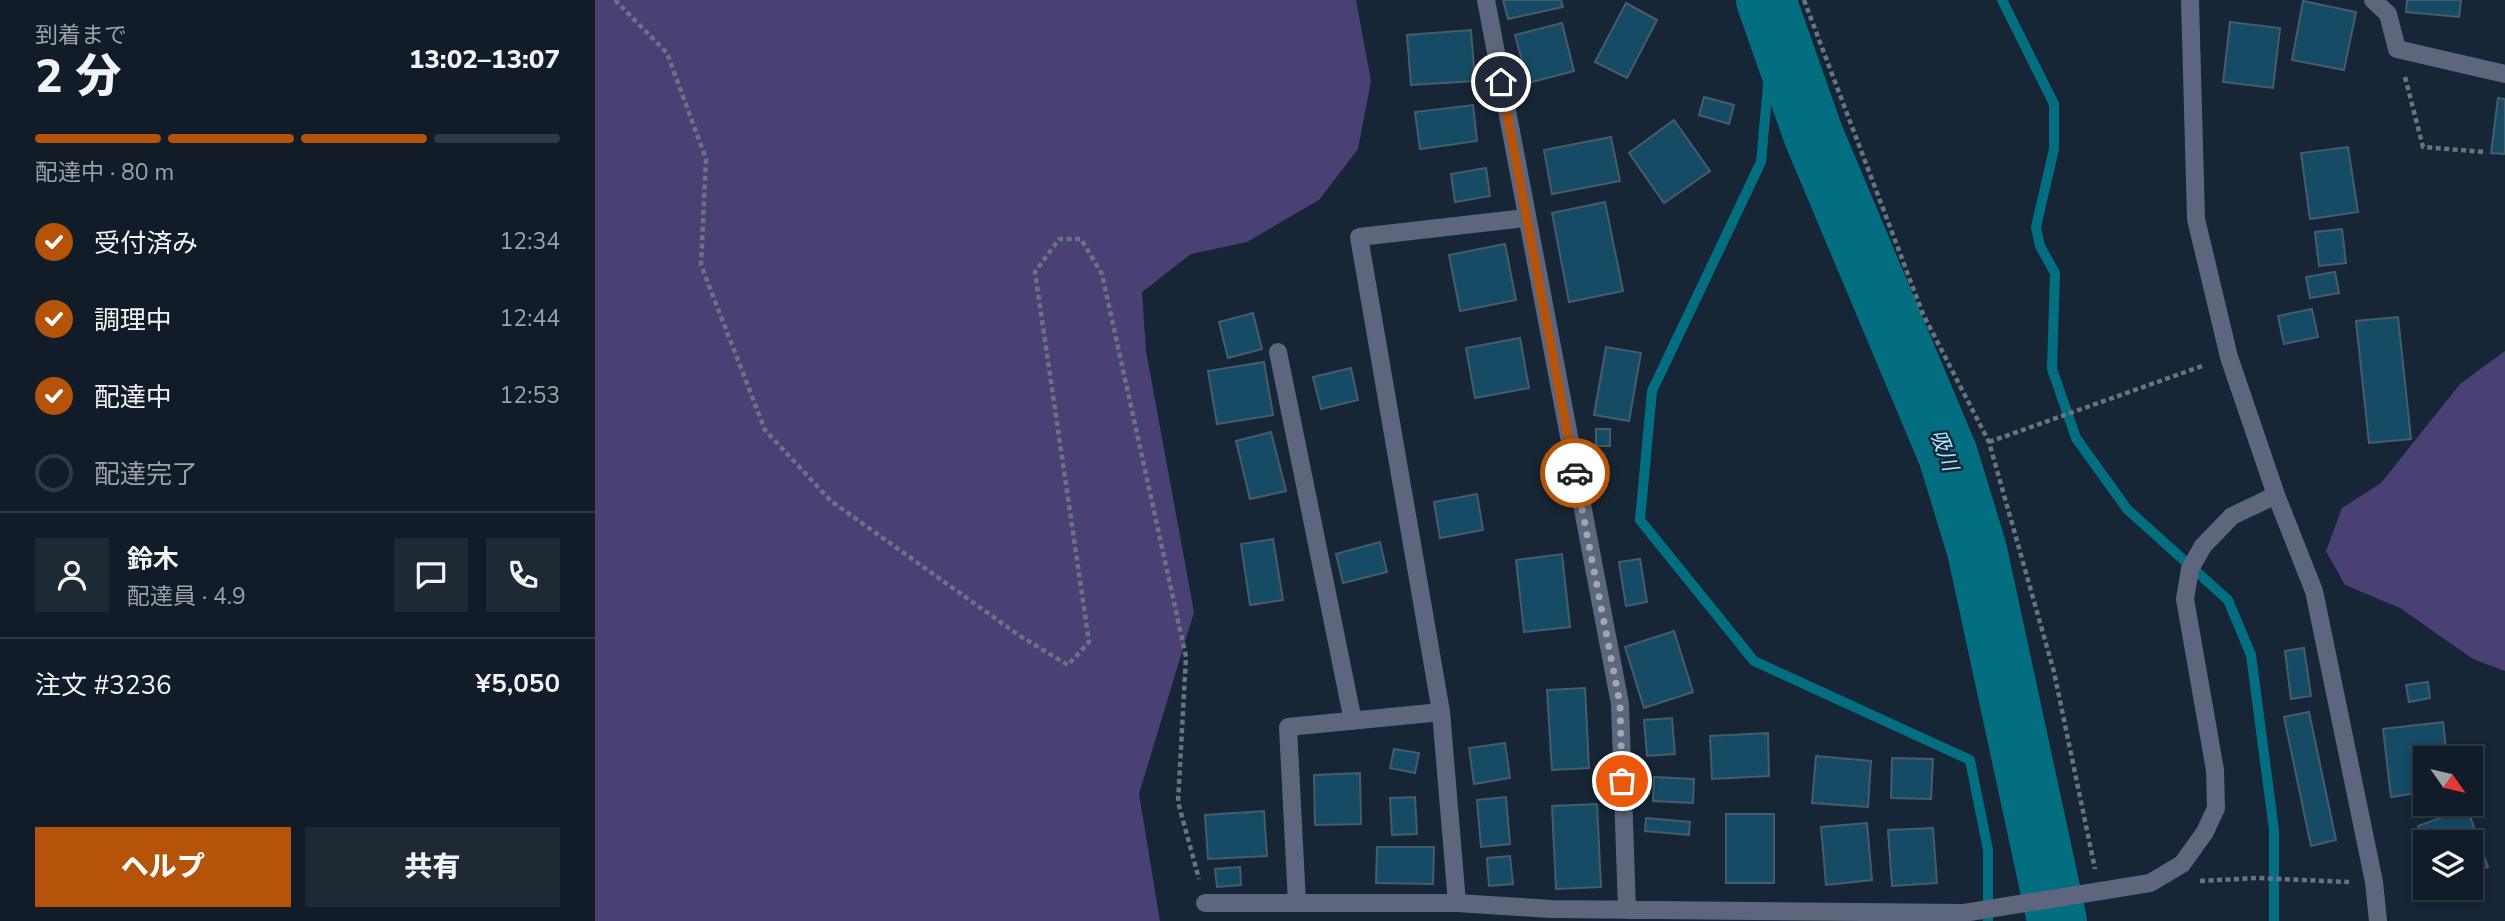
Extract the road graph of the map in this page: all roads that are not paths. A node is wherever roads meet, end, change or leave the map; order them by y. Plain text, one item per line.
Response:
1 (1486, 0) edge
2 (2190, 0) edge
3 (2373, 0) edge
4 (2505, 74) edge
5 (1526, 219) junction
6 (1278, 352) dead end
7 (2276, 495) junction
8 (1441, 712) junction
9 (1353, 720) junction
10 (1205, 903) road end
11 (1297, 903) junction
12 (1457, 903) junction
13 (1627, 910) junction
14 (1383, 912) edge
15 (1552, 915) edge
16 (1724, 915) edge
17 (2378, 921) edge

1 - 5 street
2 - 7 street
3 - 4 street
5 - 8 street
5 - 13 street
6 - 9 street
7 - 16 street
7 - 17 street
8 - 9 street
8 - 12 street
9 - 11 street
10 - 11 street
11 - 14 street
12 - 14 street
12 - 15 street
13 - 15 street
13 - 16 street

